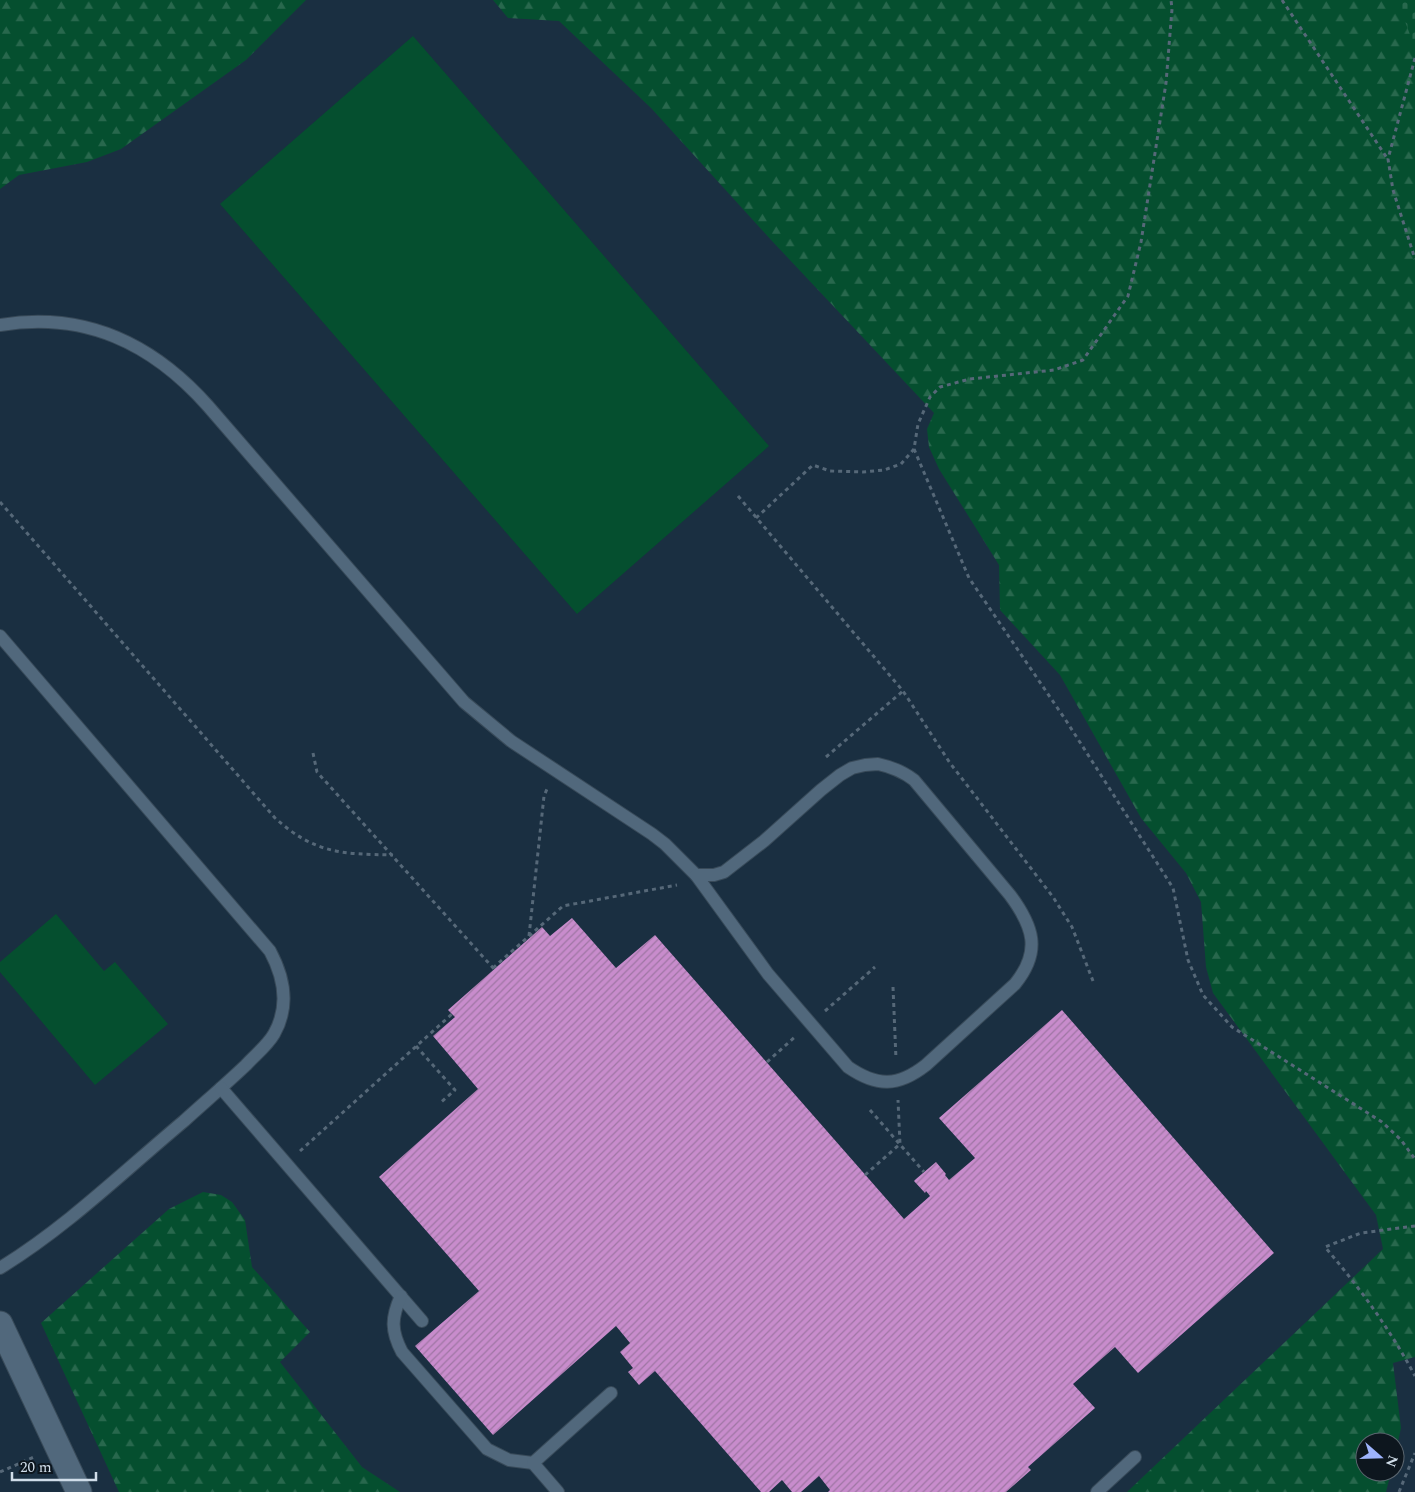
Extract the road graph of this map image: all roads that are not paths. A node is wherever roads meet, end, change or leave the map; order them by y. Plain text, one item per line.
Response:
1 (0, 325) edge
2 (0, 636) edge
3 (695, 873) junction
4 (221, 1088) junction
5 (0, 1268) edge
6 (401, 1296) junction
7 (422, 1320) dead end
8 (0, 1324) edge
9 (611, 1393) dead end
10 (1135, 1457) dead end
11 (532, 1463) junction
12 (78, 1492) edge
13 (558, 1492) edge
14 (1097, 1492) edge

1 - 3 lane
2 - 4 lane
3 - 3 lane
4 - 5 lane
4 - 6 lane
6 - 7 lane
6 - 11 lane
8 - 12 street
9 - 11 lane
10 - 14 lane
11 - 13 lane

